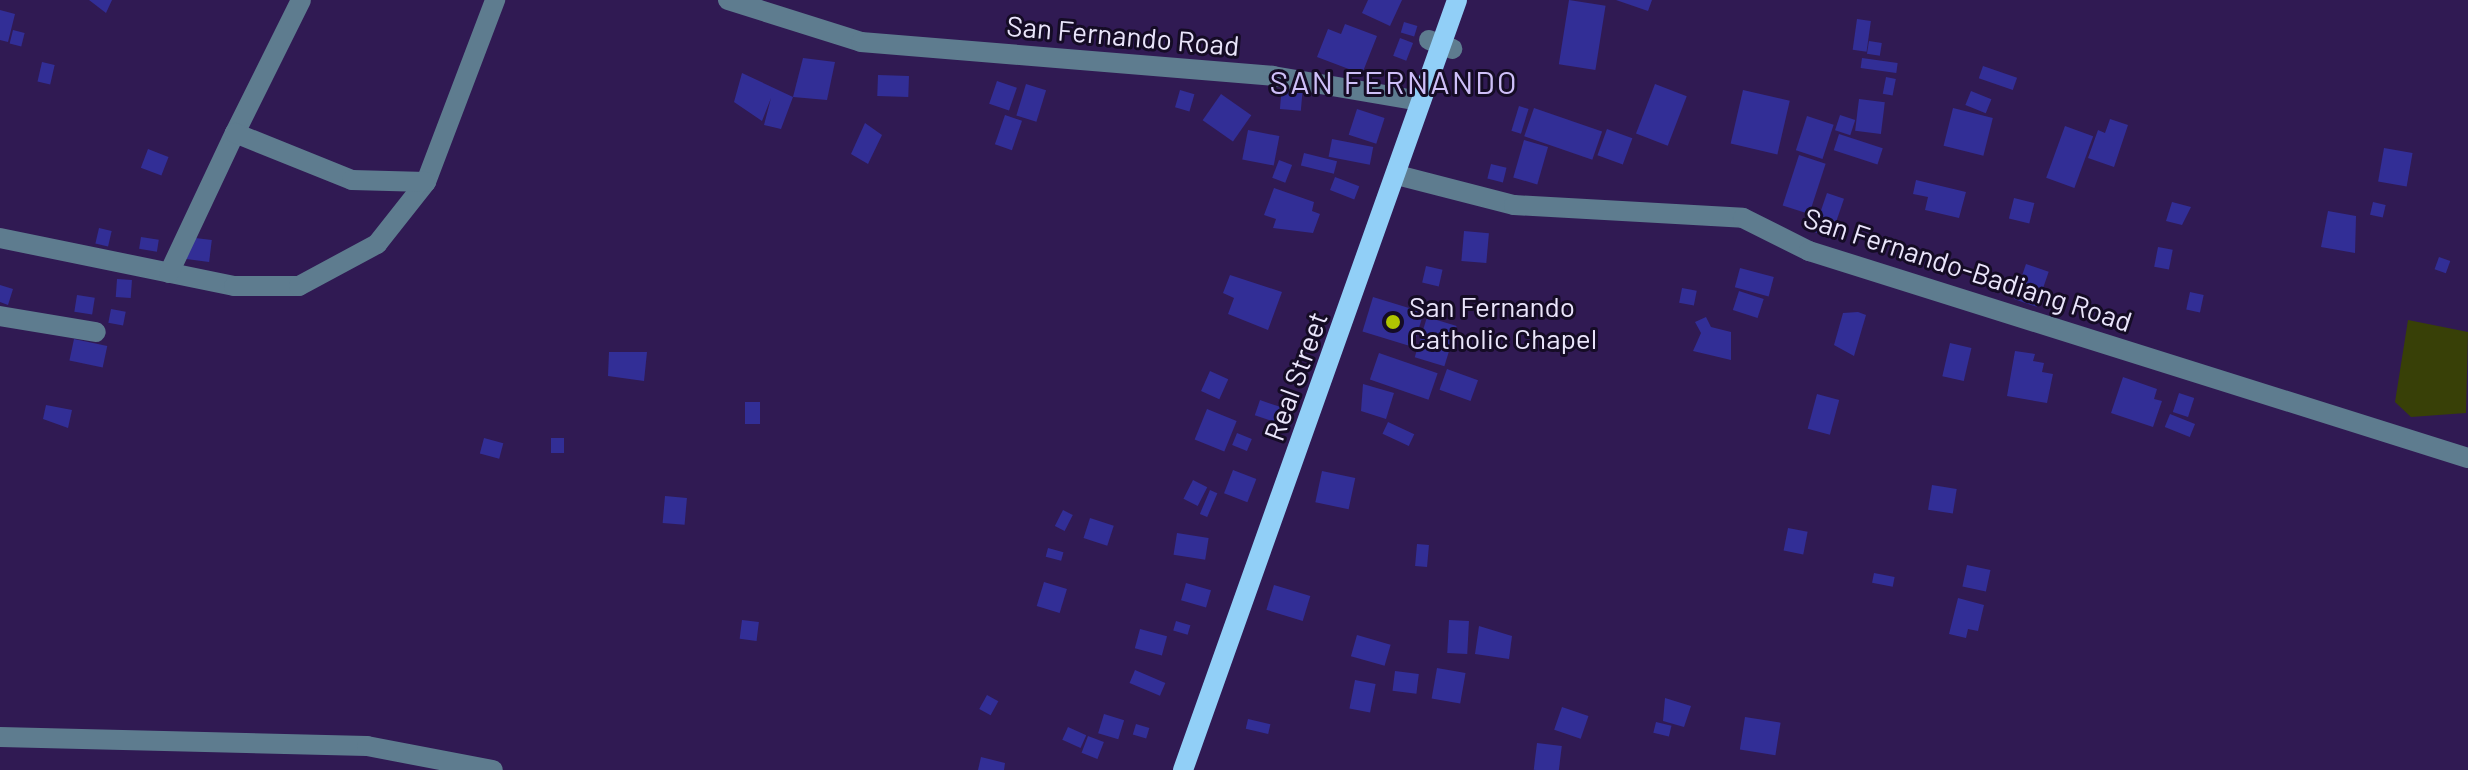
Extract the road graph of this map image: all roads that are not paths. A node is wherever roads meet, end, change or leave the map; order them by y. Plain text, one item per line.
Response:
1 (301, 0) edge
2 (495, 0) edge
3 (728, 0) edge
4 (1457, 0) edge
5 (1421, 101) junction
6 (235, 133) junction
7 (1397, 175) junction
8 (426, 182) junction
9 (0, 238) edge
10 (169, 273) junction
11 (0, 316) edge
12 (96, 332) dead end
13 (2468, 458) edge
14 (0, 737) edge
15 (493, 770) edge
16 (1183, 770) edge

1 - 6 street
2 - 8 street
3 - 5 street, San Fernando Road
4 - 5 main road, Real Street
5 - 7 main road, Real Street
6 - 8 street
6 - 10 street
7 - 13 street, San Fernando-Badiang Road
7 - 16 main road, Real Street
8 - 10 street
9 - 10 street
11 - 12 street
14 - 15 street

